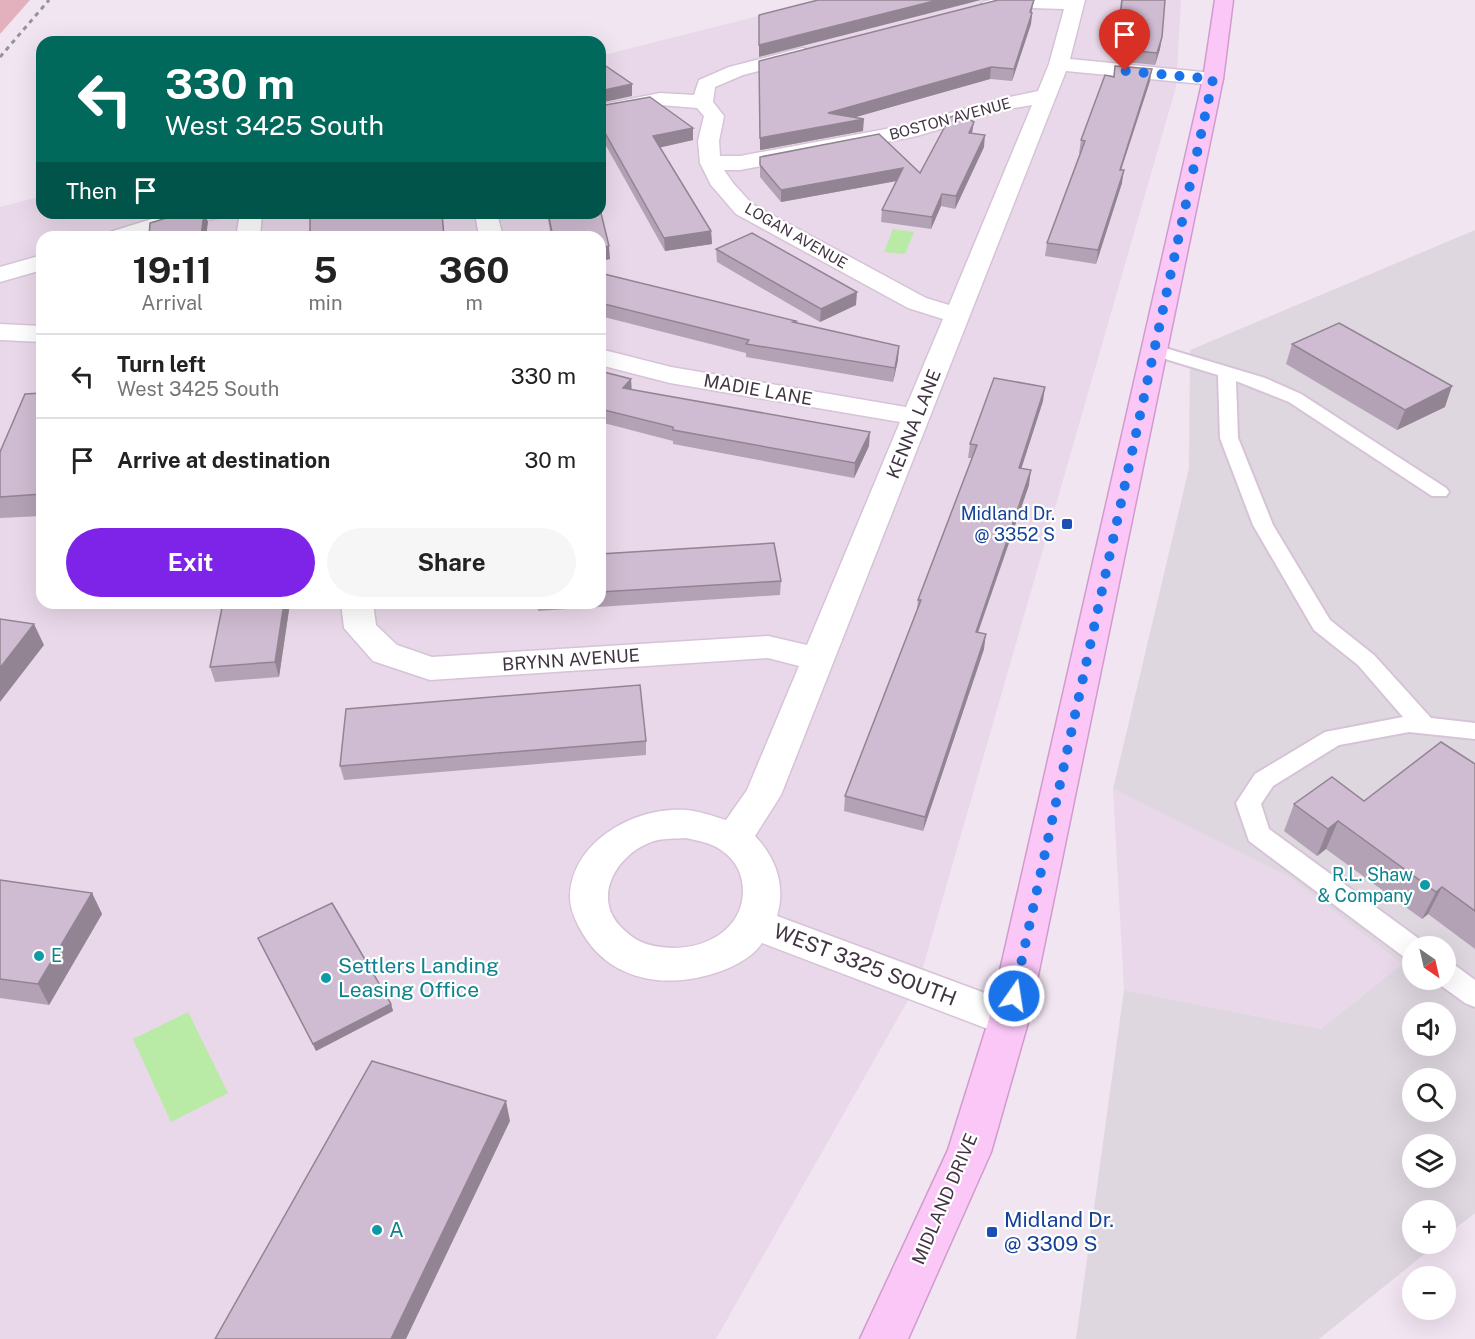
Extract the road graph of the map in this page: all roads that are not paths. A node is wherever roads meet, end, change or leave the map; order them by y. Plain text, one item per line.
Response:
1 (1224, 0) edge
2 (1076, 2) edge
3 (971, 10) edge
4 (825, 48) edge
5 (1059, 64) junction
6 (1213, 79) junction
7 (1046, 96) junction
8 (703, 102) junction
9 (606, 110) edge
10 (711, 163) junction
11 (175, 219) edge
12 (137, 231) edge
13 (36, 264) edge
14 (0, 275) edge
15 (958, 315) junction
16 (0, 332) edge
17 (36, 334) edge
18 (1155, 350) junction
19 (606, 359) edge
20 (1227, 372) junction
21 (916, 417) junction
22 (1438, 492) dead end
23 (358, 609) edge
24 (819, 659) junction
25 (1425, 726) junction
26 (1475, 731) edge
27 (733, 839) junction
28 (756, 924) junction
29 (1402, 941) edge
30 (1456, 981) edge
31 (1475, 995) edge
32 (1009, 1019) junction
33 (884, 1339) edge

1 - 6 main road, MIDLAND DRIVE
2 - 3 street
2 - 5 street, KENNA LANE
4 - 8 street
5 - 6 street
5 - 7 street, KENNA LANE
6 - 18 main road, MIDLAND DRIVE
7 - 10 street, BOSTON AVENUE
7 - 15 street, KENNA LANE
8 - 9 street
8 - 10 street, LOGAN AVENUE
10 - 15 street, LOGAN AVENUE
11 - 12 street
13 - 14 street
15 - 21 street, KENNA LANE
16 - 17 street
18 - 20 lane
18 - 32 main road, MIDLAND DRIVE
19 - 21 street, MADIE LANE
20 - 22 lane
20 - 25 lane
21 - 24 street, KENNA LANE
23 - 24 street, BRYNN AVENUE
24 - 27 street, KENNA LANE
25 - 26 lane
25 - 29 lane
27 - 28 street
27 - 28 street
28 - 32 street, WEST 3325 SOUTH
30 - 31 lane
32 - 33 main road, MIDLAND DRIVE

